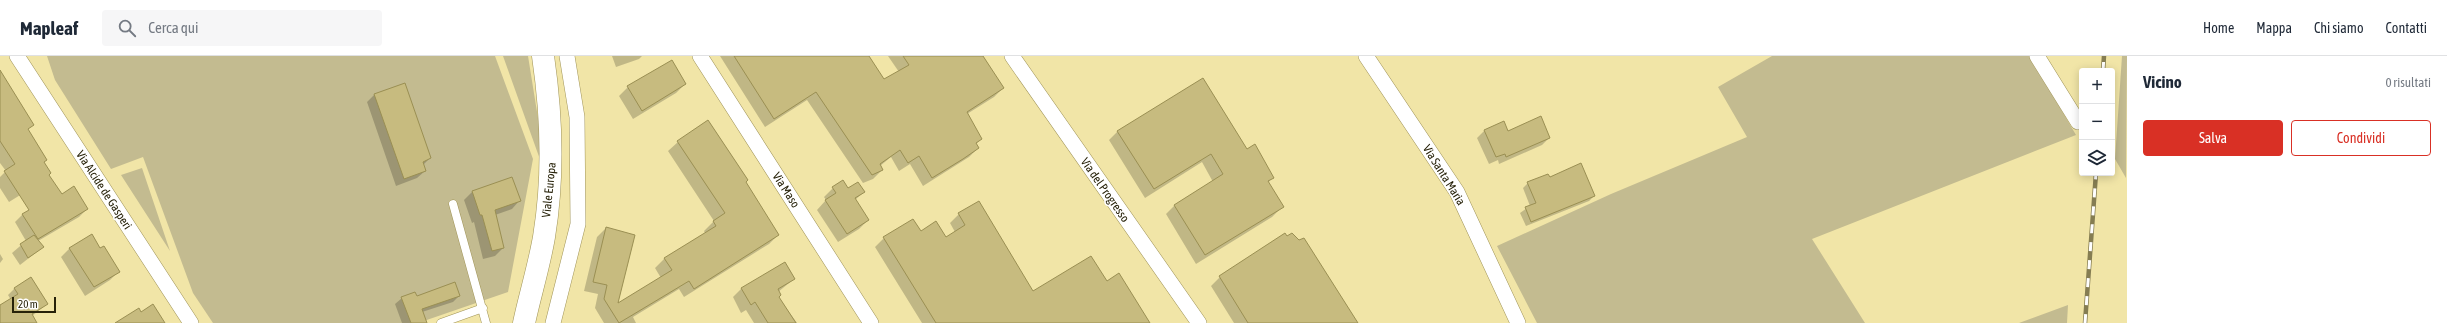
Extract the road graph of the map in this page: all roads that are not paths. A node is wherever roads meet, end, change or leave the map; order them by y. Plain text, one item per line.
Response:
1 (18, 56) edge
2 (543, 56) edge
3 (567, 56) edge
4 (700, 56) edge
5 (1012, 56) edge
6 (1366, 56) edge
7 (2037, 56) edge
8 (2078, 122) dead end
9 (453, 204) dead end
10 (484, 308) junction
11 (529, 318) edge
12 (191, 323) edge
13 (441, 323) edge
14 (486, 323) edge
15 (553, 323) edge
16 (871, 323) edge
17 (1198, 323) edge
18 (1518, 323) edge

1 - 12 street, Via Alcide de Gasperi
2 - 11 main road, Viale Europa
3 - 15 street
4 - 16 street, Via Maso
5 - 17 street, Via del Progresso
6 - 18 street, Via Santa Maria
7 - 8 street
9 - 10 lane
10 - 13 lane
10 - 14 lane

